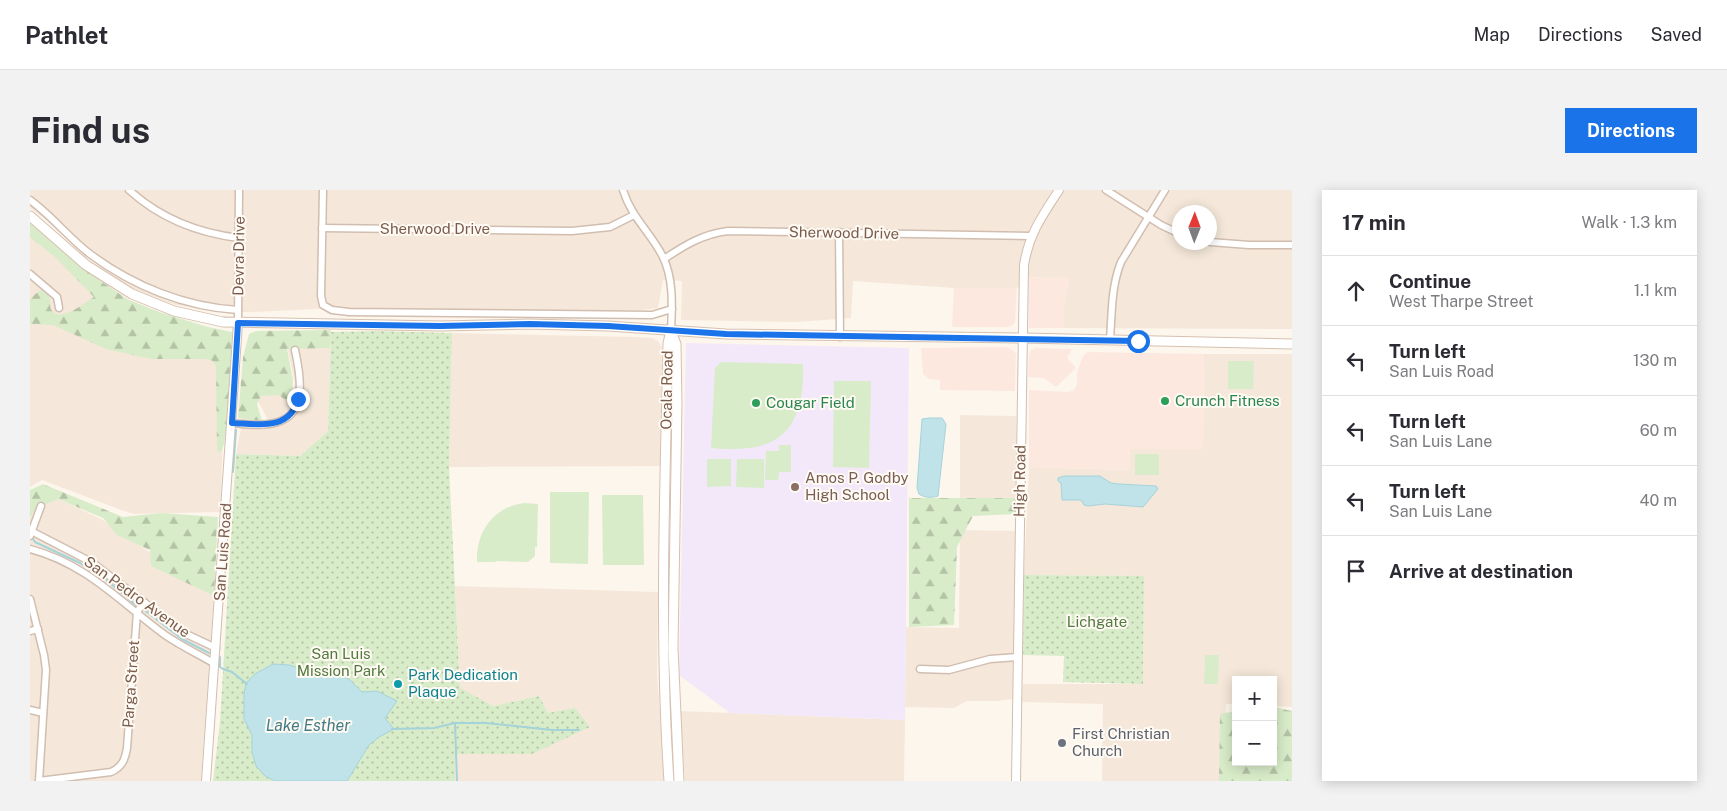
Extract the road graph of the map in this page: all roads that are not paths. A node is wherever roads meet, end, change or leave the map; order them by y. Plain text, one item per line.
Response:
1 (239, 190) edge
2 (323, 190) edge
3 (623, 190) edge
4 (1059, 190) edge
5 (1106, 190) edge
6 (1165, 190) edge
7 (133, 191) edge
8 (30, 200) edge
9 (634, 215) junction
10 (30, 216) edge
11 (1148, 217) junction
12 (322, 228) junction
13 (1172, 230) edge
14 (839, 232) junction
15 (1031, 236) junction
16 (239, 238) junction
17 (1217, 243) edge
18 (1292, 245) edge
19 (664, 259) junction
20 (30, 274) edge
21 (58, 308) dead end
22 (672, 309) junction
23 (238, 310) junction
24 (238, 323) junction
25 (671, 331) junction
26 (840, 337) junction
27 (1022, 338) junction
28 (1110, 340) junction
29 (1292, 344) edge
30 (295, 350) dead end
31 (232, 423) junction
32 (666, 442) junction
33 (676, 442) junction
34 (41, 506) dead end
35 (30, 534) edge
36 (30, 549) edge
37 (30, 599) edge
38 (144, 602) junction
39 (137, 612) junction
40 (664, 618) junction
41 (674, 618) junction
42 (38, 629) junction
43 (30, 630) edge
44 (664, 631) junction
45 (674, 631) junction
46 (216, 648) junction
47 (1018, 657) junction
48 (215, 664) junction
49 (920, 669) dead end
50 (665, 706) junction
51 (30, 710) edge
52 (675, 710) junction
53 (43, 713) junction
54 (674, 777) edge
55 (39, 781) edge
56 (206, 781) edge
57 (1016, 781) edge

1 - 16 street, Devra Drive
2 - 12 street
3 - 9 street
4 - 15 street, High Road
5 - 11 street
6 - 11 street
7 - 16 street
8 - 23 street
9 - 12 street, Sherwood Drive
9 - 19 street
10 - 24 main road
11 - 13 street
11 - 28 street
12 - 22 street
14 - 15 street, Sherwood Drive
14 - 19 street, Sherwood Drive
14 - 26 street
15 - 27 street, High Road
16 - 23 street, Devra Drive
17 - 18 street
19 - 22 street
20 - 21 street
22 - 25 street
23 - 24 street, Devra Drive
24 - 25 main road
24 - 31 street, San Luis Road
25 - 26 main road
25 - 32 main road, Ocala Road
25 - 33 main road, Ocala Road
26 - 27 main road
27 - 28 main road
27 - 47 street, High Road
28 - 29 main road
30 - 31 street
31 - 46 street, San Luis Road
32 - 33 main road
32 - 40 main road, Ocala Road
33 - 41 main road, Ocala Road
34 - 35 street
35 - 38 street, San Pedro Avenue
36 - 39 street, San Pedro Avenue
37 - 42 street
38 - 39 street
38 - 46 street, San Pedro Avenue
39 - 48 street, San Pedro Avenue
39 - 55 street, Parga Street
40 - 41 main road
40 - 44 main road, Ocala Road
41 - 45 main road, Ocala Road
42 - 43 street
42 - 53 street
44 - 45 main road
44 - 50 main road, Ocala Road
45 - 52 main road, Ocala Road
46 - 48 street, San Luis Road
47 - 49 street
47 - 57 street, High Road
48 - 56 street, San Luis Road
50 - 52 main road
50 - 54 main road, Ocala Road
51 - 53 street
52 - 54 main road, Ocala Road
53 - 55 street

